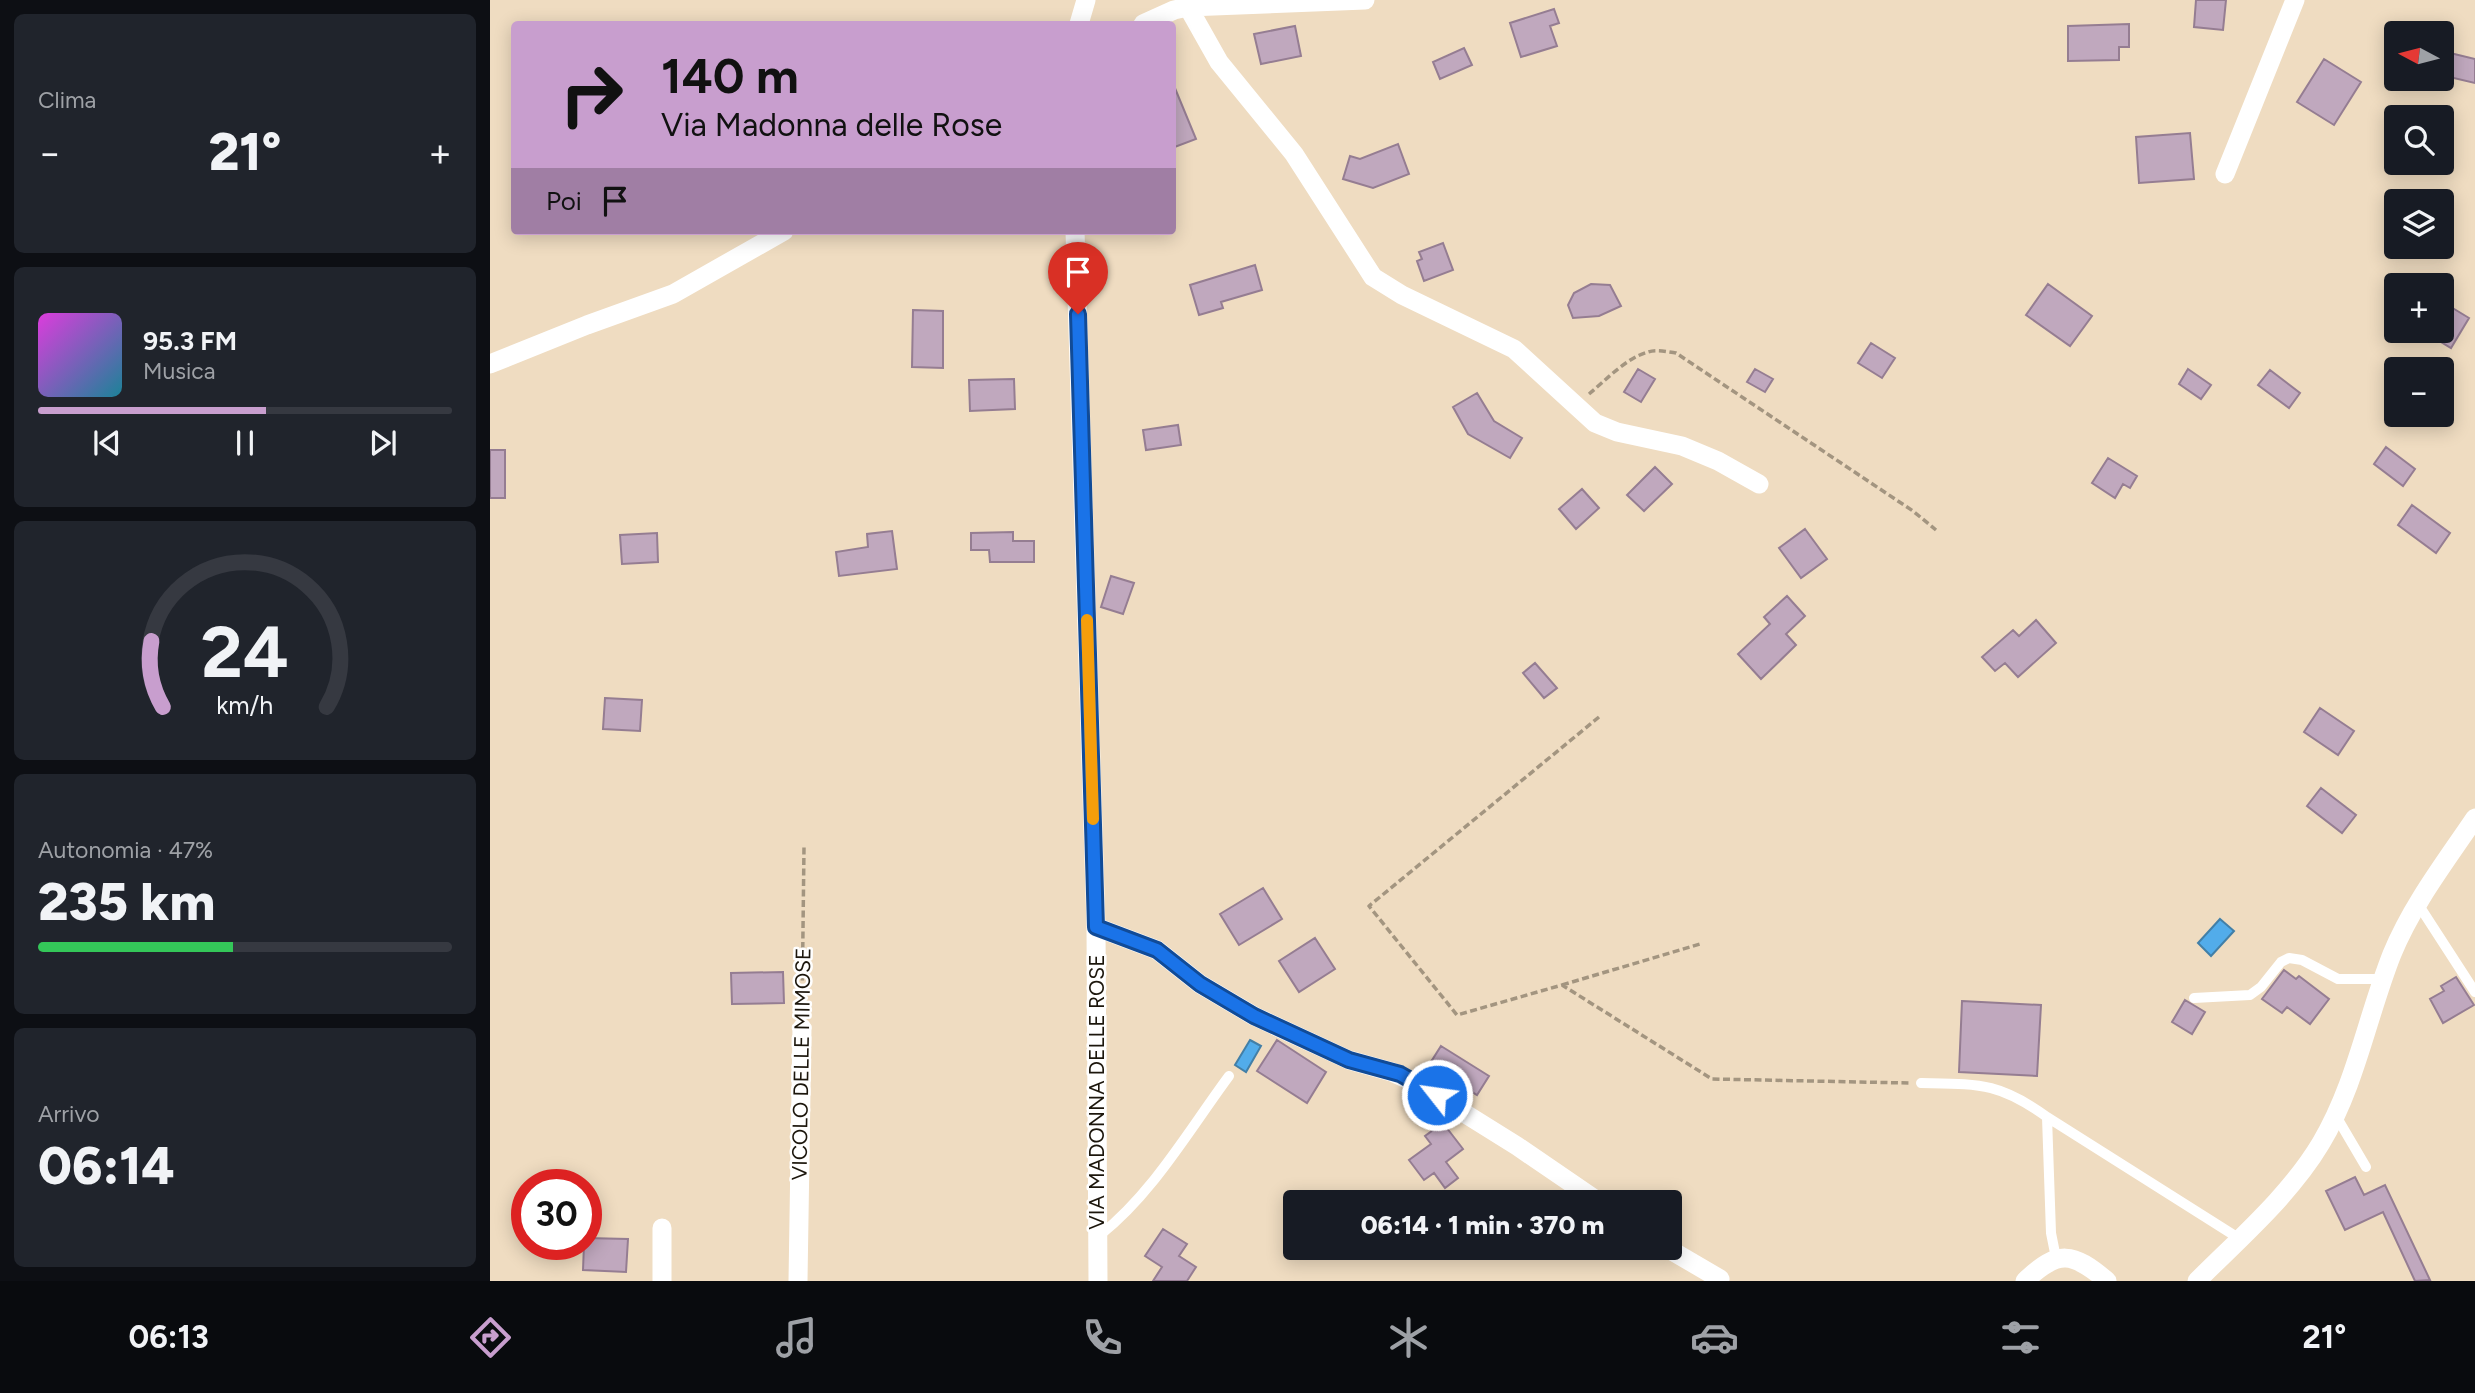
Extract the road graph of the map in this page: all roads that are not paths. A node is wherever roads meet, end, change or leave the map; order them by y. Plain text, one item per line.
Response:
1 (1086, 0) edge
2 (1365, 0) edge
3 (2294, 0) edge
4 (1177, 6) edge
5 (1080, 21) edge
6 (1149, 21) edge
7 (2225, 174) dead end
8 (776, 235) edge
9 (1075, 235) edge
10 (490, 364) edge
11 (1759, 484) dead end
12 (2475, 818) edge
13 (2418, 905) junction
14 (1096, 927) junction
15 (2383, 979) junction
16 (2475, 992) edge
17 (2194, 998) dead end
18 (802, 1028) road end
19 (1228, 1076) dead end
20 (1921, 1083) road end
21 (2336, 1116) junction
22 (2047, 1117) junction
23 (2366, 1167) dead end
24 (1581, 1190) edge
25 (662, 1228) dead end
26 (1096, 1238) junction
27 (2240, 1239) junction
28 (1682, 1257) edge
29 (2056, 1258) junction
30 (1720, 1279) edge
31 (662, 1281) edge
32 (798, 1281) edge
33 (1098, 1281) edge
34 (2025, 1281) edge
35 (2107, 1281) edge
36 (2197, 1281) edge

1 - 5 street
2 - 4 street
3 - 7 street
4 - 6 street
4 - 11 street
8 - 10 street
9 - 14 street, VIA MADONNA DELLE ROSE
12 - 13 street
13 - 15 street
13 - 16 lane
14 - 24 street
14 - 26 street, VIA MADONNA DELLE ROSE
15 - 17 lane
15 - 21 street
18 - 32 street, VICOLO DELLE MIMOSE
19 - 26 lane
20 - 22 lane
21 - 23 lane
21 - 27 street
22 - 27 lane
22 - 29 lane
25 - 31 street
26 - 33 street, VIA MADONNA DELLE ROSE
27 - 36 street
28 - 30 street
29 - 34 street
29 - 35 street

